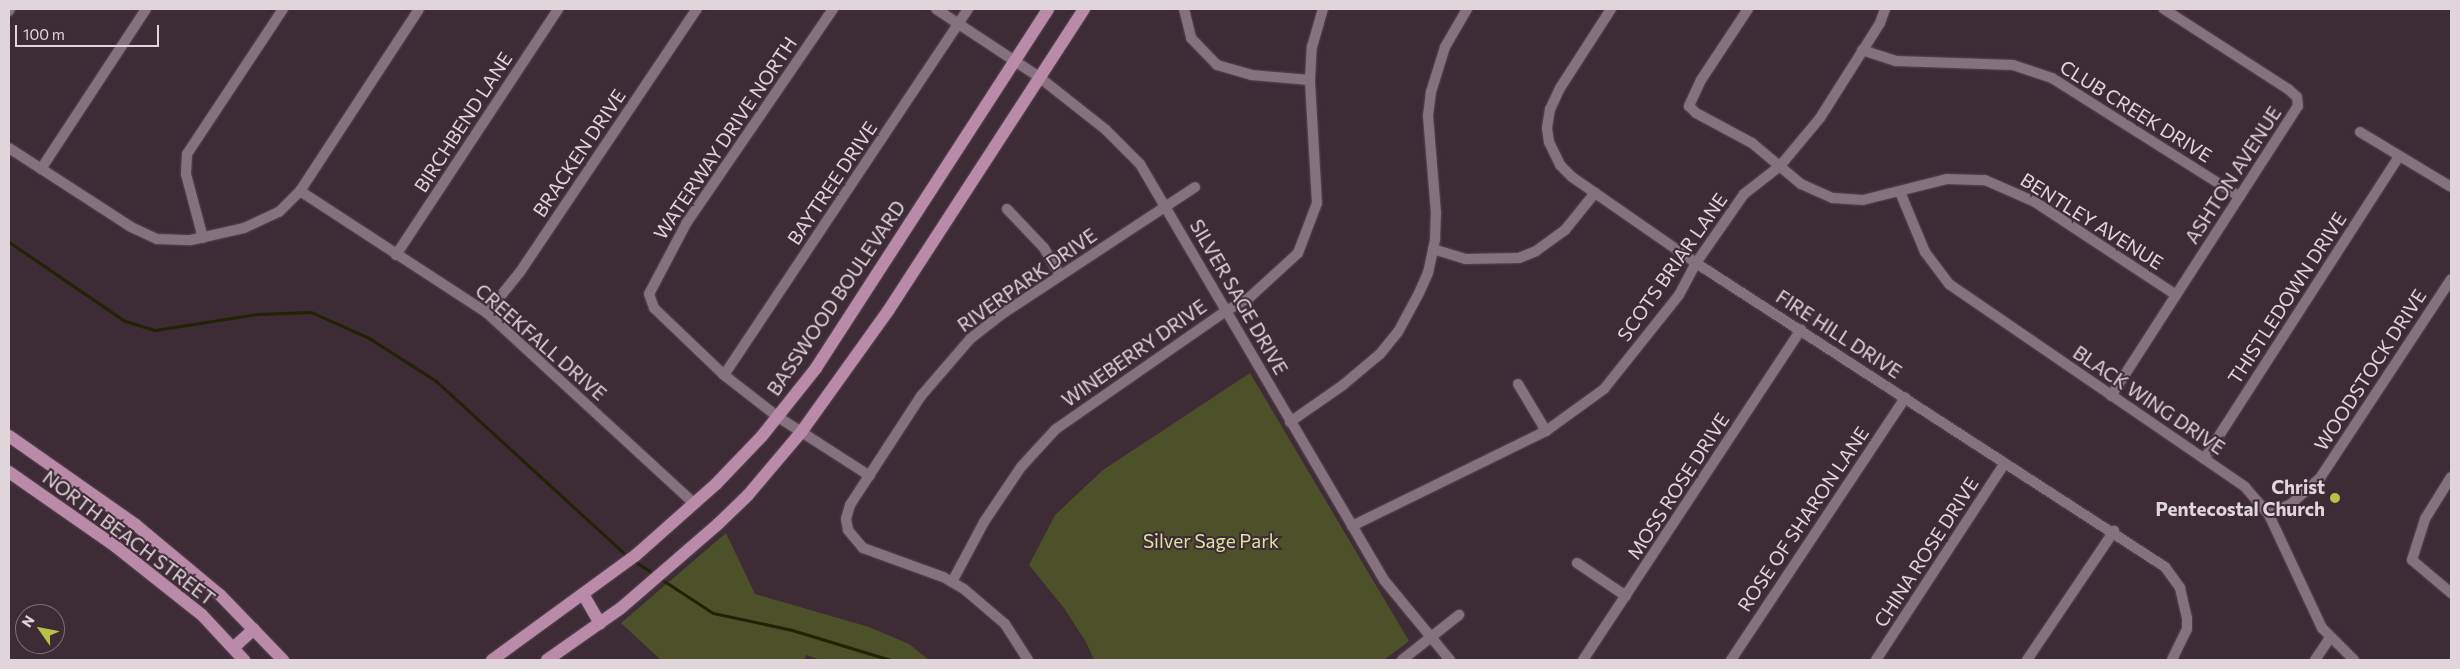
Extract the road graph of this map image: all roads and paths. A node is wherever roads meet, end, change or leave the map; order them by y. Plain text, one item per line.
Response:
1 (146, 9) edge
2 (283, 9) edge
3 (418, 9) edge
4 (558, 9) edge
5 (697, 9) edge
6 (833, 9) edge
7 (936, 9) edge
8 (968, 9) edge
9 (1048, 9) edge
10 (1084, 9) edge
11 (1184, 9) edge
12 (1323, 9) edge
13 (1467, 9) edge
14 (1611, 9) edge
15 (1748, 9) edge
16 (1886, 9) edge
17 (2164, 9) edge
18 (958, 23) junction
19 (1862, 50) junction
20 (1015, 61) junction
21 (1039, 78) junction
22 (1310, 80) junction
23 (2360, 132) dead end
24 (9, 148) edge
25 (2399, 156) junction
26 (1780, 166) junction
27 (41, 169) junction
28 (1194, 187) dead end
29 (2451, 187) edge
30 (300, 191) junction
31 (1900, 192) junction
32 (1595, 194) junction
33 (2240, 197) junction
34 (1166, 205) junction
35 (1007, 209) dead end
36 (203, 238) junction
37 (1433, 249) junction
38 (396, 255) junction
39 (1696, 262) junction
40 (1060, 276) junction
41 (2451, 279) edge
42 (2176, 296) junction
43 (1226, 311) junction
44 (487, 313) junction
45 (1801, 330) junction
46 (724, 375) junction
47 (1518, 384) dead end
48 (2111, 396) junction
49 (1905, 398) junction
50 (778, 417) junction
51 (1290, 422) junction
52 (802, 431) junction
53 (1546, 431) junction
54 (9, 436) edge
55 (2204, 459) junction
56 (2005, 463) junction
57 (9, 472) edge
58 (870, 476) junction
59 (2451, 477) edge
60 (695, 504) junction
61 (2269, 515) junction
62 (1352, 526) junction
63 (2114, 531) junction
64 (1577, 563) dead end
65 (952, 582) junction
66 (2451, 593) edge
67 (583, 594) junction
68 (1626, 596) junction
69 (1459, 615) dead end
70 (600, 623) junction
71 (254, 629) junction
72 (2330, 638) junction
73 (1430, 640) junction
74 (232, 648) junction
75 (500, 656) edge
76 (244, 660) edge
77 (283, 660) edge
78 (492, 660) edge
79 (547, 660) edge
80 (1028, 660) edge
81 (1402, 660) edge
82 (1450, 660) edge
83 (1583, 660) edge
84 (1731, 660) edge
85 (1876, 660) edge
86 (2027, 660) edge
87 (2172, 660) edge
88 (2315, 660) edge
89 (2354, 660) edge

1 - 27 street
2 - 36 street
3 - 30 street
4 - 38 street, BIRCHBEND LANE
5 - 44 street, BRACKEN DRIVE
6 - 46 street, WATERWAY DRIVE NORTH
7 - 18 street, SILVER SAGE DRIVE
8 - 18 street, BAYTREE DRIVE
9 - 20 main road, BASSWOOD BOULEVARD
10 - 21 main road
11 - 22 street
12 - 22 street, WINEBERRY DRIVE
13 - 37 street
14 - 32 street, FIRE HILL DRIVE
15 - 26 street, BENTLEY AVENUE
16 - 19 street, SCOTS BRIAR LANE
17 - 33 street, ASHTON AVENUE
18 - 20 street, SILVER SAGE DRIVE
18 - 46 street, BAYTREE DRIVE
19 - 26 street, SCOTS BRIAR LANE
19 - 33 street, CLUB CREEK DRIVE
20 - 21 street, SILVER SAGE DRIVE
20 - 50 main road, BASSWOOD BOULEVARD
21 - 34 street, SILVER SAGE DRIVE
21 - 52 main road
22 - 43 street, WINEBERRY DRIVE
23 - 25 street
24 - 27 street
25 - 29 street
25 - 55 street, THISTLEDOWN DRIVE
26 - 31 street, BENTLEY AVENUE
26 - 39 street, SCOTS BRIAR LANE
27 - 36 street
28 - 34 street, RIVERPARK DRIVE
30 - 36 street
30 - 38 street, CREEKFALL DRIVE
31 - 42 street, BENTLEY AVENUE
31 - 48 street, BLACK WING DRIVE
32 - 37 street
32 - 39 street, FIRE HILL DRIVE
33 - 42 street, ASHTON AVENUE
34 - 40 street, RIVERPARK DRIVE
34 - 43 street, SILVER SAGE DRIVE
35 - 40 street
37 - 51 street
38 - 44 street, CREEKFALL DRIVE
39 - 45 street, FIRE HILL DRIVE
39 - 53 street, SCOTS BRIAR LANE
40 - 58 street, RIVERPARK DRIVE
41 - 61 street, WOODSTOCK DRIVE
42 - 48 street, ASHTON AVENUE
43 - 51 street, SILVER SAGE DRIVE
43 - 65 street, WINEBERRY DRIVE
44 - 60 street, CREEKFALL DRIVE
45 - 49 street, FIRE HILL DRIVE
45 - 68 street, MOSS ROSE DRIVE
46 - 50 street
47 - 53 street
48 - 55 street, BLACK WING DRIVE
49 - 56 street, FIRE HILL DRIVE
49 - 84 street, ROSE OF SHARON LANE
50 - 52 street
50 - 60 main road, BASSWOOD BOULEVARD
51 - 62 street, SILVER SAGE DRIVE
52 - 58 street
52 - 70 main road
53 - 62 street, SCOTS BRIAR LANE
54 - 71 main road, NORTH BEACH STREET
55 - 61 street, BLACK WING DRIVE
56 - 63 street, FIRE HILL DRIVE
56 - 85 street, CHINA ROSE DRIVE
57 - 74 main road, NORTH BEACH STREET
58 - 65 street, RIVERPARK DRIVE
59 - 66 street
60 - 67 main road, BASSWOOD BOULEVARD
61 - 72 street, BLACK WING DRIVE
62 - 73 street, SILVER SAGE DRIVE
63 - 86 street
63 - 87 street, FIRE HILL DRIVE
64 - 68 street
65 - 80 street
67 - 70 main road
67 - 75 main road, BASSWOOD BOULEVARD
68 - 83 street, MOSS ROSE DRIVE
69 - 73 street
70 - 79 main road
71 - 74 main road
71 - 77 main road, NORTH BEACH STREET
72 - 88 street
72 - 89 street, BLACK WING DRIVE
73 - 81 street
73 - 82 street, SILVER SAGE DRIVE
74 - 76 main road, NORTH BEACH STREET
75 - 78 main road, BASSWOOD BOULEVARD

